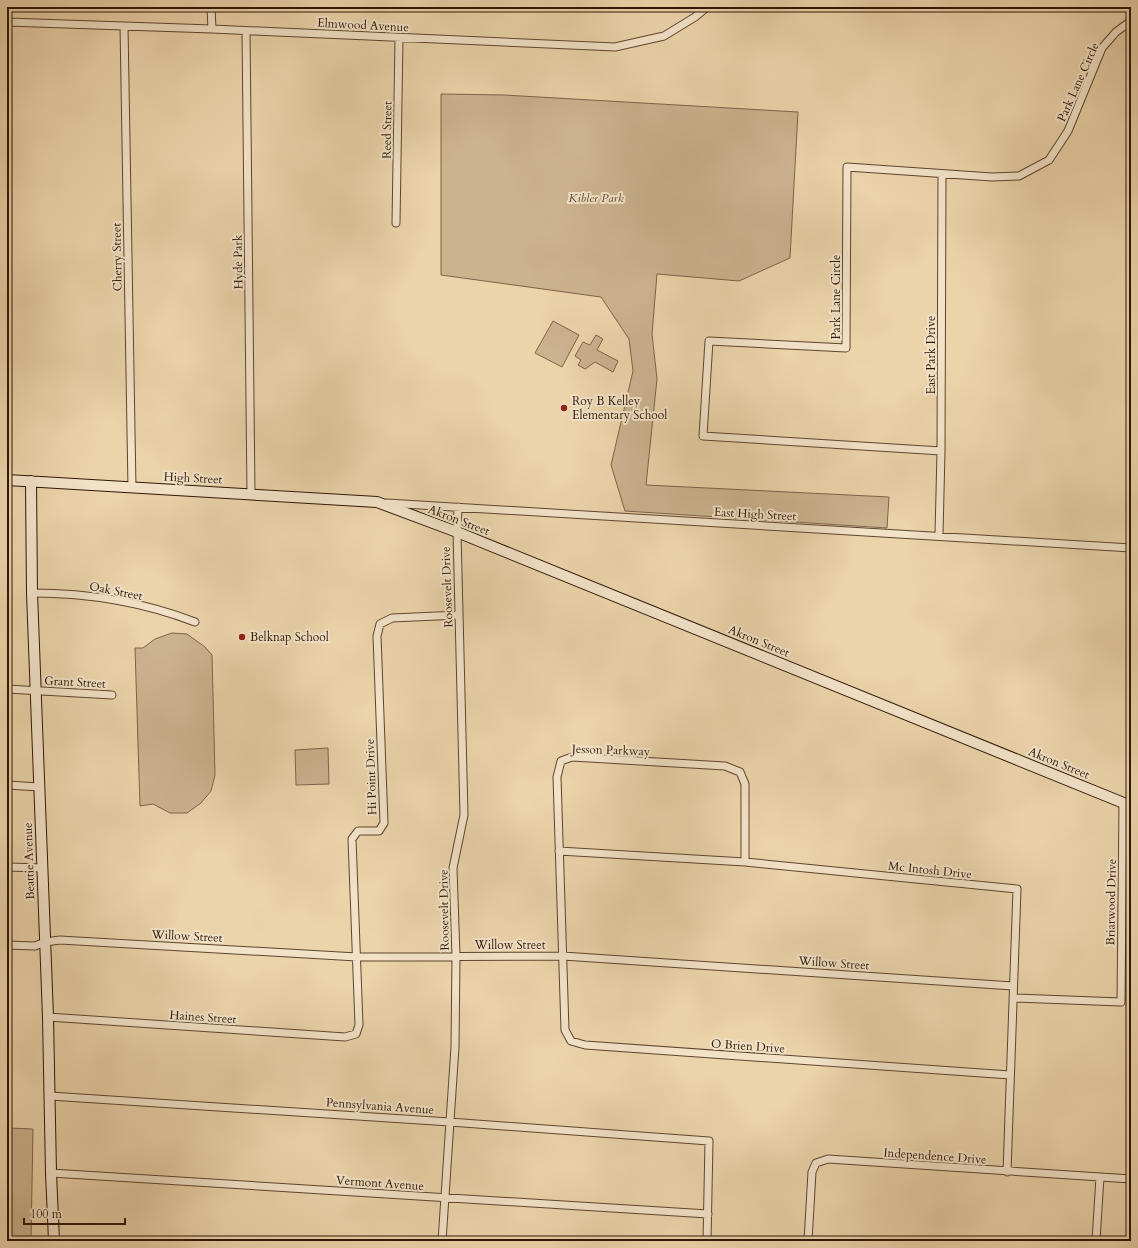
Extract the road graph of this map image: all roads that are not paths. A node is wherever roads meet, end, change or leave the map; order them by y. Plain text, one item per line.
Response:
1 (211, 7) edge
2 (707, 7) edge
3 (1131, 21) edge
4 (7, 22) edge
5 (124, 26) junction
6 (212, 29) junction
7 (246, 31) junction
8 (399, 38) junction
9 (942, 174) junction
10 (396, 223) dead end
11 (941, 451) junction
12 (7, 480) edge
13 (31, 481) junction
14 (132, 488) junction
15 (251, 494) junction
16 (377, 502) junction
17 (458, 507) junction
18 (457, 532) junction
19 (939, 536) junction
20 (1131, 548) edge
21 (32, 593) junction
22 (459, 615) junction
23 (195, 622) dead end
24 (7, 689) edge
25 (36, 690) junction
26 (112, 695) dead end
27 (7, 785) edge
28 (39, 787) junction
29 (1127, 804) edge
30 (560, 851) junction
31 (745, 862) junction
32 (7, 867) edge
33 (42, 868) junction
34 (45, 942) junction
35 (7, 945) edge
36 (456, 956) junction
37 (563, 956) junction
38 (357, 957) junction
39 (1014, 986) junction
40 (1014, 998) junction
41 (48, 1017) junction
42 (356, 1034) joint
43 (1010, 1075) junction
44 (50, 1096) junction
45 (450, 1122) junction
46 (1007, 1172) junction
47 (51, 1173) junction
48 (1100, 1177) junction
49 (1131, 1179) edge
50 (446, 1198) junction
51 (708, 1214) junction
52 (54, 1241) edge
53 (442, 1241) edge
54 (707, 1241) edge
55 (808, 1241) edge
56 (1096, 1241) edge

1 - 6 street
2 - 8 street, Elmwood Avenue
3 - 9 street, Park Lane Circle
4 - 5 street, Elmwood Avenue
5 - 6 street, Elmwood Avenue
5 - 14 street, Cherry Street
6 - 7 street, Elmwood Avenue
7 - 8 street, Elmwood Avenue
7 - 15 street, Hyde Park
8 - 10 street, Reed Street
9 - 11 street, East Park Drive
9 - 11 street, Park Lane Circle
11 - 19 street, East Park Drive
12 - 13 main road, High Street
13 - 14 main road, High Street
13 - 21 main road, Beattie Avenue
14 - 15 main road, High Street
15 - 16 main road, High Street
16 - 17 street, East High Street
16 - 18 main road, Akron Street
17 - 18 street, Roosevelt Drive
17 - 19 street, East High Street
18 - 22 street, Roosevelt Drive
18 - 29 main road, Akron Street
19 - 20 street, East High Street
21 - 23 street, Oak Street
21 - 25 main road, Beattie Avenue
22 - 36 street, Roosevelt Drive
22 - 38 street, Hi Point Drive
24 - 25 street, Grant Street
25 - 26 street, Grant Street
25 - 28 main road, Beattie Avenue
27 - 28 street
28 - 33 main road, Beattie Avenue
29 - 40 street, Briarwood Drive
30 - 31 street, Mc Intosh Drive
30 - 31 street, Jesson Parkway
30 - 37 street, Jesson Parkway
31 - 39 street, Mc Intosh Drive
32 - 33 street
33 - 34 main road, Beattie Avenue
34 - 35 street, Willow Street
34 - 38 street, Willow Street
34 - 41 main road, Beattie Avenue
36 - 37 street, Willow Street
36 - 38 street, Willow Street
36 - 45 street, Roosevelt Drive
37 - 39 street, Willow Street
37 - 43 street, O Brien Drive
38 - 42 street, Hi Point Drive
39 - 40 street, Mc Intosh Drive
40 - 43 street, Mc Intosh Drive
41 - 42 street, Haines Street
41 - 44 main road, Beattie Avenue
43 - 46 street, Mc Intosh Drive
44 - 45 street, Pennsylvania Avenue
44 - 47 main road, Beattie Avenue
45 - 50 street, Roosevelt Drive
45 - 51 street, Pennsylvania Avenue
46 - 48 street, Independence Drive
46 - 55 street, Independence Drive
47 - 50 street, Vermont Avenue
47 - 52 main road, Beattie Avenue
48 - 49 street, Independence Drive
48 - 56 street
50 - 51 street, Vermont Avenue
50 - 53 street, Roosevelt Drive
51 - 54 street

